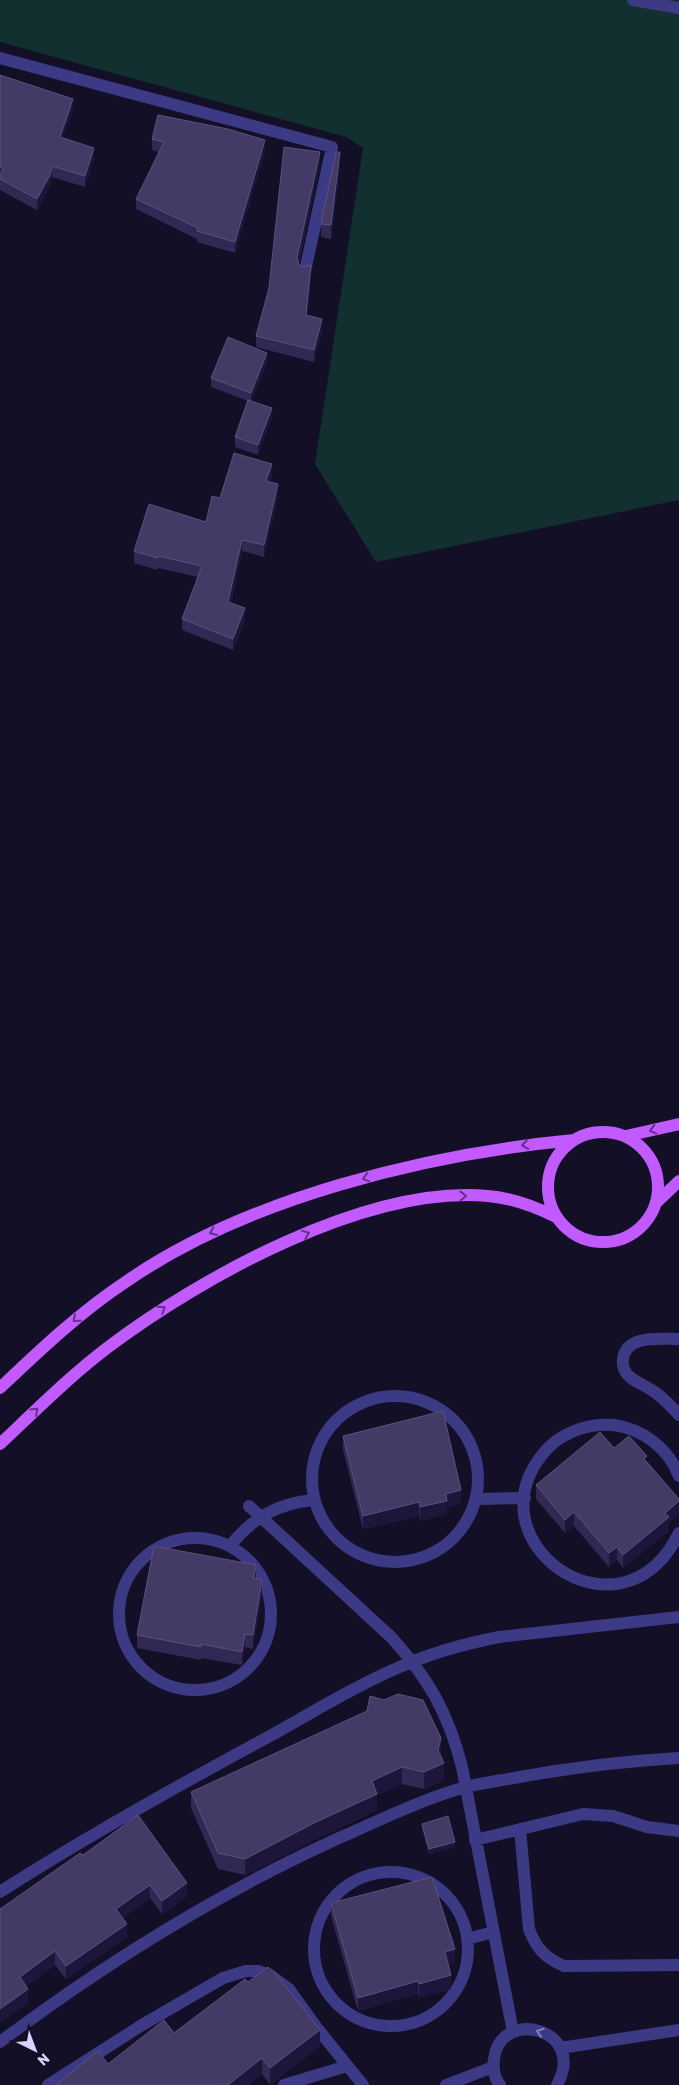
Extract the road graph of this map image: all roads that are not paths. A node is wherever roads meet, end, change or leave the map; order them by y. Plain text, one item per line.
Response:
1 (633, 0) edge
2 (662, 3) edge
3 (679, 8) edge
4 (0, 58) edge
5 (305, 272) edge
6 (679, 1124) edge
7 (626, 1136) junction
8 (574, 1140) junction
9 (679, 1181) edge
10 (656, 1203) junction
11 (556, 1217) junction
12 (679, 1338) edge
13 (0, 1388) edge
14 (679, 1416) edge
15 (0, 1444) edge
16 (679, 1476) edge
17 (477, 1498) junction
18 (525, 1498) junction
19 (314, 1500) junction
20 (249, 1506) dead end
21 (260, 1516) junction
22 (679, 1534) edge
23 (230, 1546) junction
24 (679, 1617) edge
25 (413, 1661) junction
26 (679, 1758) edge
27 (466, 1787) junction
28 (520, 1829) junction
29 (679, 1831) edge
30 (476, 1840) junction
31 (0, 1892) edge
32 (493, 1932) junction
33 (467, 1939) junction
34 (679, 1965) edge
35 (679, 2030) edge
36 (513, 2032) junction
37 (0, 2042) edge
38 (560, 2048) junction
39 (347, 2066) junction
40 (493, 2067) junction
41 (48, 2085) edge
42 (284, 2085) edge
43 (363, 2085) edge
44 (446, 2085) edge
45 (500, 2085) edge
46 (557, 2085) edge

1 - 2 street
2 - 3 street
4 - 5 street
6 -> 7 main road
7 - 8 main road
7 - 10 main road
8 - 11 main road
8 -> 13 main road
9 - 10 main road
10 - 11 main road
15 -> 11 main road
12 - 14 street
16 - 18 street
17 - 18 street
17 - 19 street
17 - 19 street
18 - 22 street
19 - 21 street
20 - 21 street
21 - 23 street
21 - 25 street
23 - 23 street
24 - 25 street
25 - 27 street
25 - 31 street
26 - 27 street
27 - 30 street
27 - 37 street
28 - 29 street
28 - 30 street
28 - 34 street
30 - 32 street
32 - 33 street
32 - 36 street
33 - 33 street
35 - 38 street
38 -> 36 street
36 - 40 street
38 - 46 street
39 - 41 street
39 - 42 street
39 - 43 street
40 - 44 street
40 - 45 street

